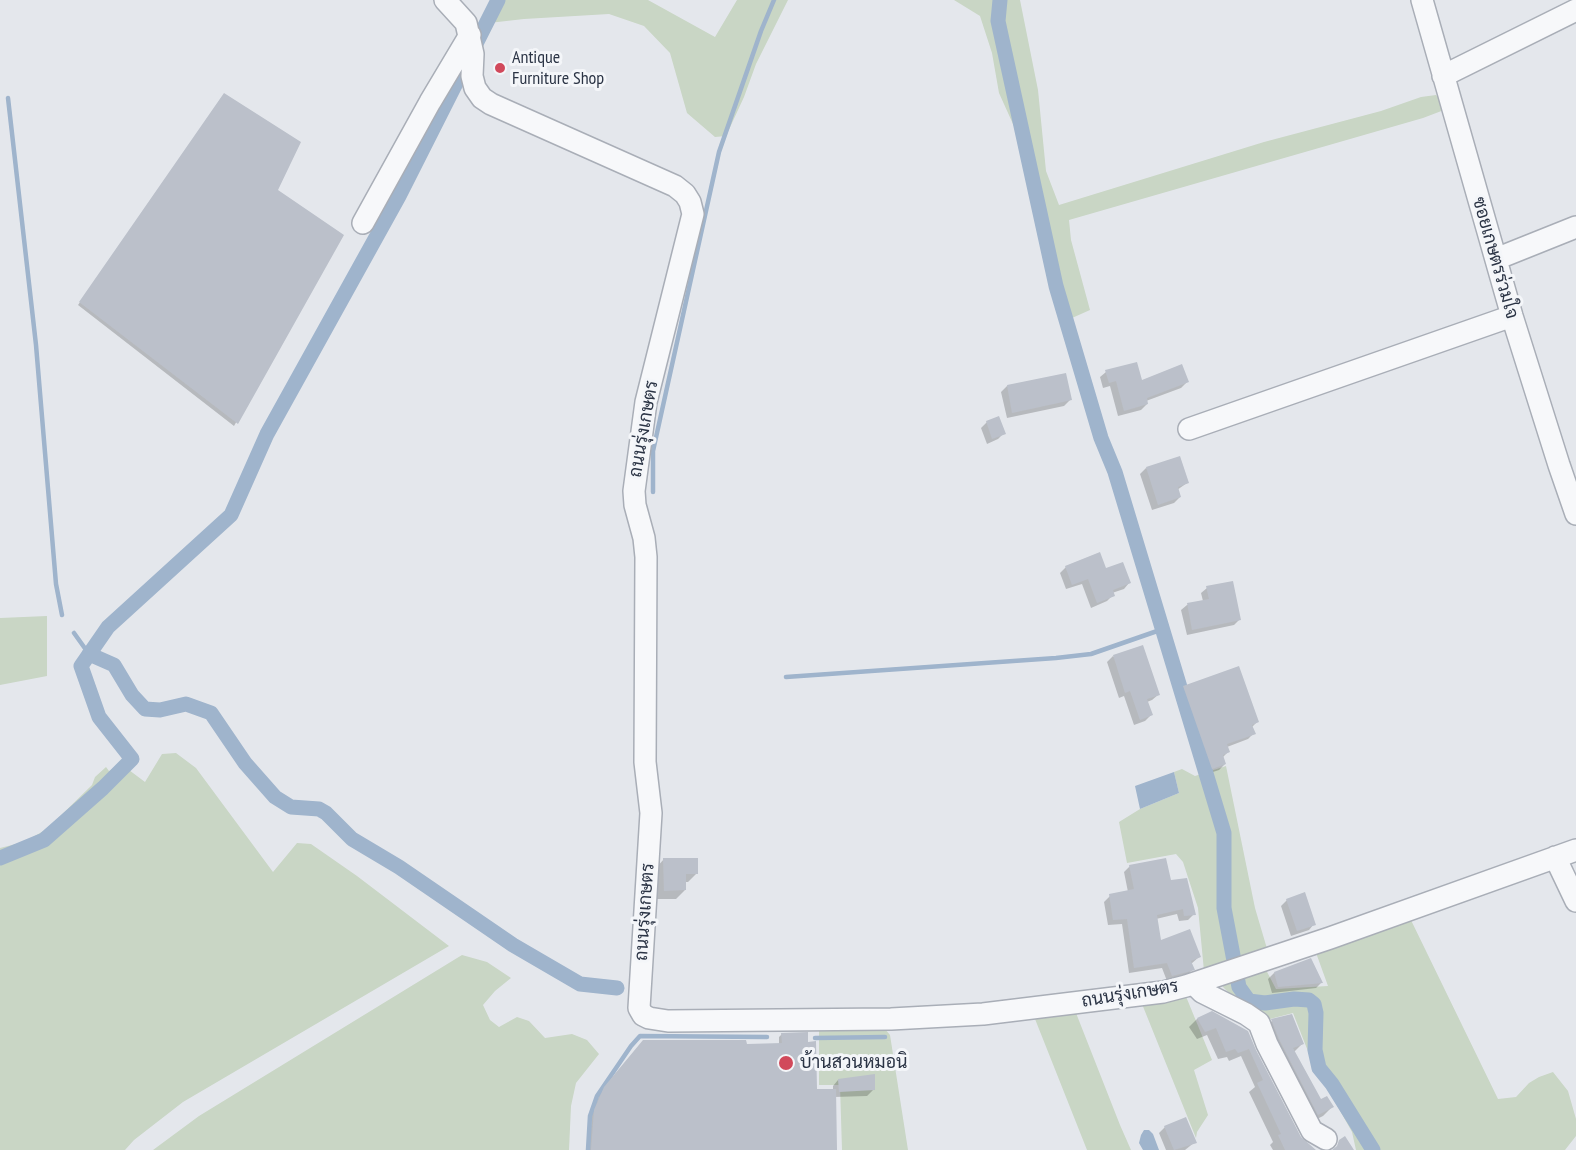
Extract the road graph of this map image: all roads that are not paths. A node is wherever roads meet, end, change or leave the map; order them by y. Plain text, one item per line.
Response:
1 (445, 0) edge
2 (1422, 0) edge
3 (1576, 10) edge
4 (470, 35) junction
5 (1443, 76) junction
6 (363, 223) dead end
7 (1576, 227) edge
8 (1496, 259) junction
9 (1512, 316) junction
10 (1189, 429) dead end
11 (1576, 514) edge
12 (1576, 850) edge
13 (1555, 857) junction
14 (1576, 901) edge
15 (1194, 984) junction
16 (1326, 1139) dead end

1 - 4 street, ถนนรุ่งเกษตร
2 - 5 street, ซอยเกษตรร่วมใจ
3 - 5 street
4 - 6 street
4 - 15 street, ถนนรุ่งเกษตร
5 - 8 street, ซอยเกษตรร่วมใจ
7 - 8 street
8 - 9 street, ซอยเกษตรร่วมใจ
9 - 10 street
9 - 11 street, ซอยเกษตรร่วมใจ
12 - 13 street, ถนนรุ่งเกษตร
13 - 14 street
13 - 15 street, ถนนรุ่งเกษตร
15 - 16 street

